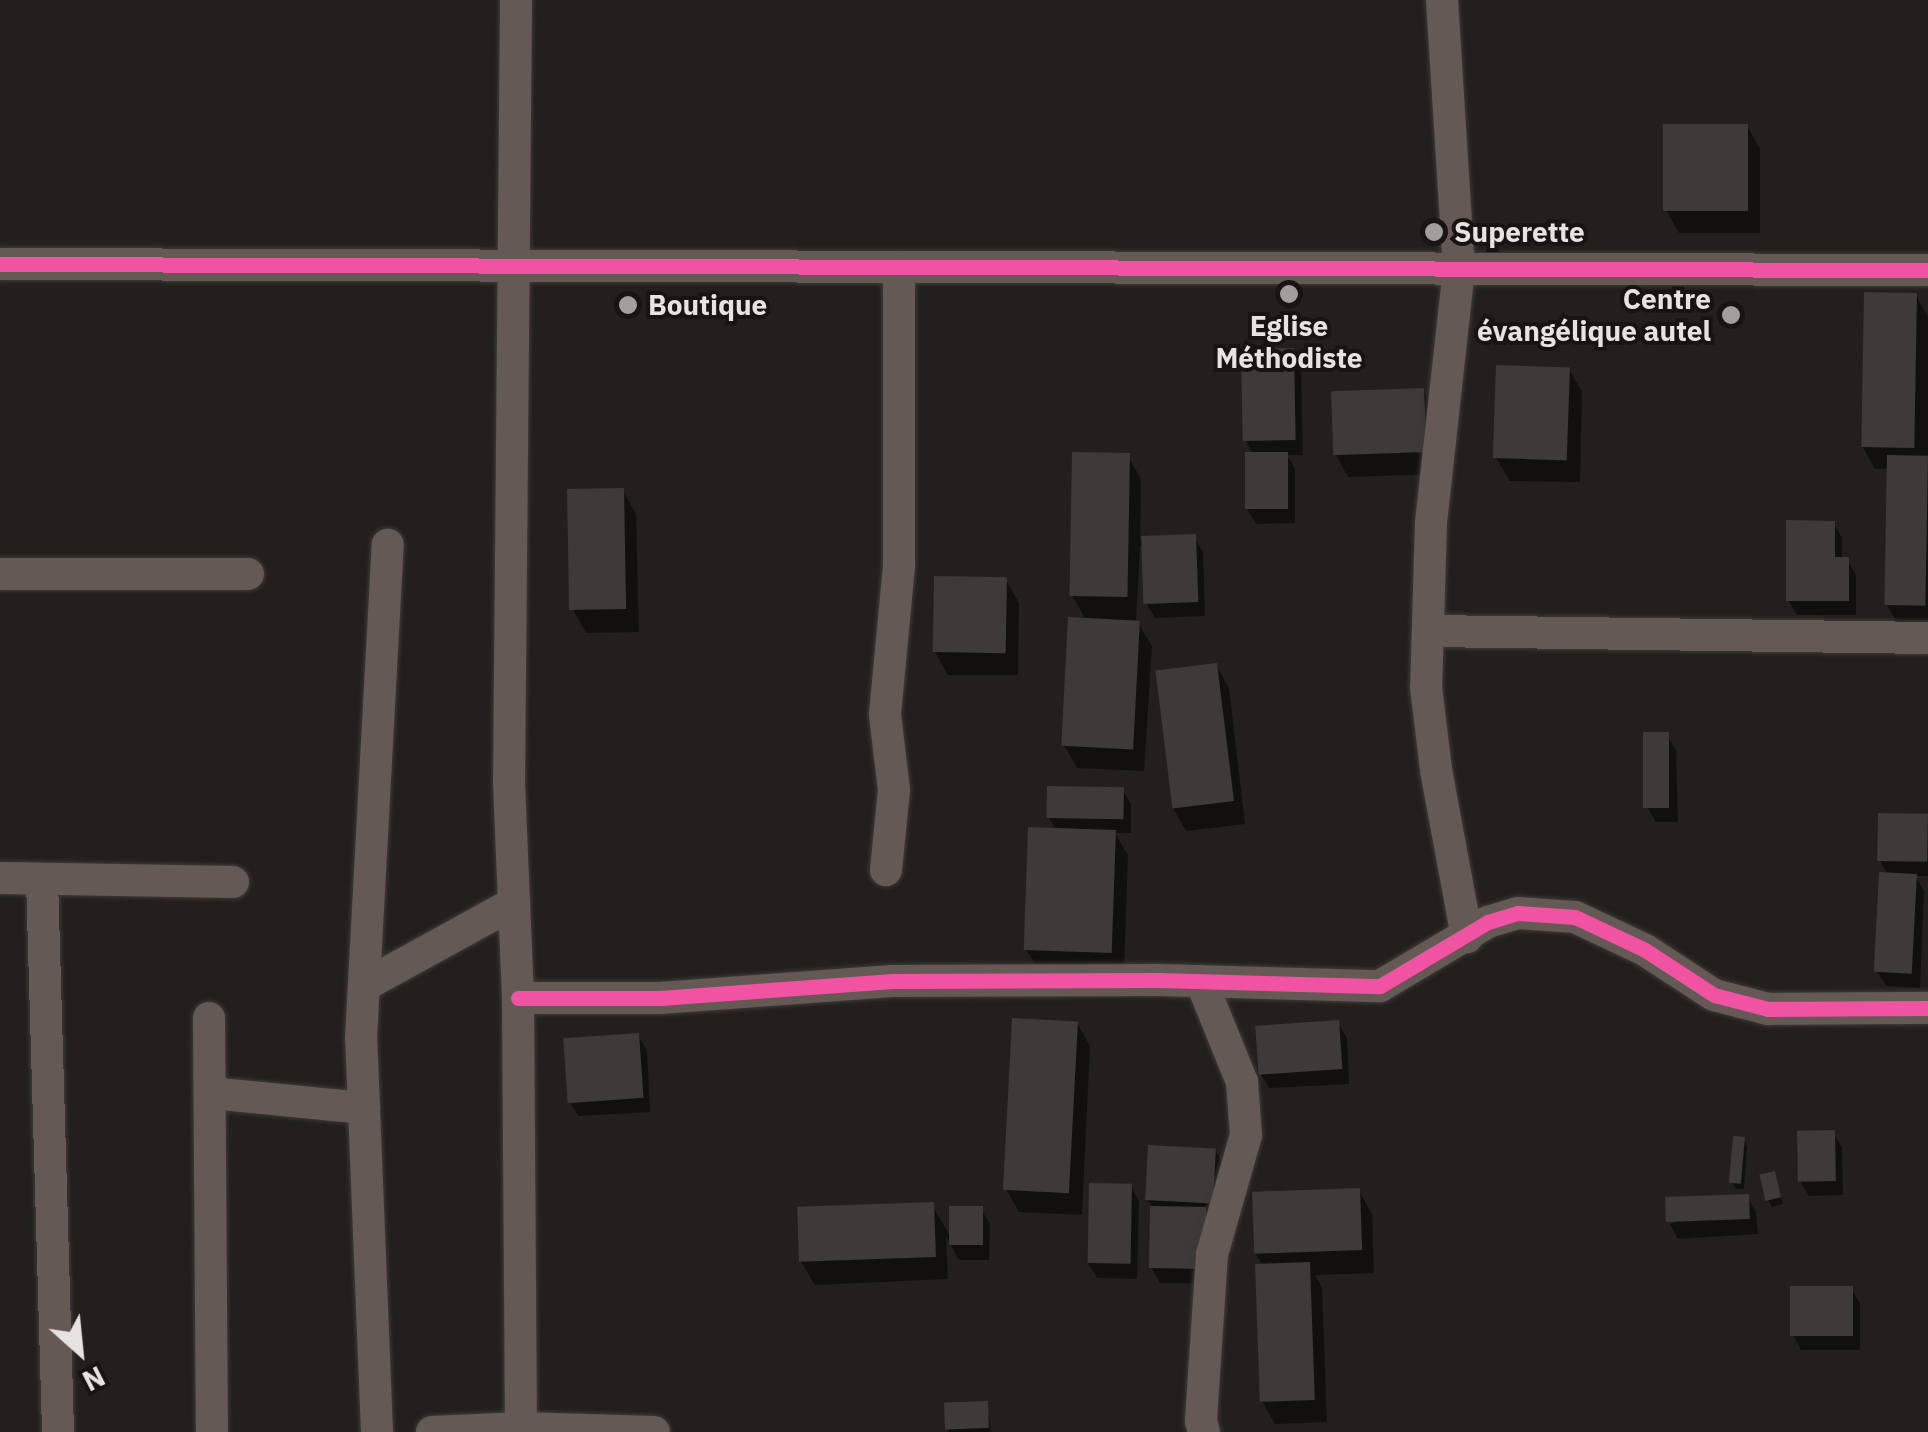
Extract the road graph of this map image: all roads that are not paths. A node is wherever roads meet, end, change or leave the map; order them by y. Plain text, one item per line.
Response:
1 (516, 0) edge
2 (1442, 0) edge
3 (0, 264) edge
4 (517, 268) junction
5 (899, 268) junction
6 (1459, 269) junction
7 (1928, 270) edge
8 (388, 545) dead end
9 (0, 574) edge
10 (248, 574) dead end
11 (1429, 632) junction
12 (1928, 638) edge
13 (886, 870) dead end
14 (0, 878) edge
15 (42, 879) junction
16 (233, 882) dead end
17 (514, 903) junction
18 (1467, 937) junction
19 (1201, 982) junction
20 (364, 985) junction
21 (518, 998) junction
22 (1928, 1008) edge
23 (209, 1018) dead end
24 (210, 1093) junction
25 (364, 1108) junction
26 (521, 1430) edge
27 (58, 1432) edge
28 (212, 1432) edge
29 (377, 1432) edge
30 (432, 1432) edge
31 (654, 1432) edge
32 (1204, 1432) edge

1 - 4 street
2 - 6 street
3 - 4 street
4 - 5 street
4 - 17 street
5 - 6 street
5 - 13 street
6 - 7 street
6 - 11 street
8 - 20 street
9 - 10 street
11 - 12 street
11 - 18 street
14 - 15 street
15 - 16 street
15 - 27 street
17 - 20 street
17 - 21 street
18 - 19 street
18 - 22 street
19 - 21 street
19 - 32 street
20 - 25 street
21 - 26 street
23 - 24 street
24 - 25 street
24 - 28 street
25 - 29 street
26 - 30 street
26 - 31 street

